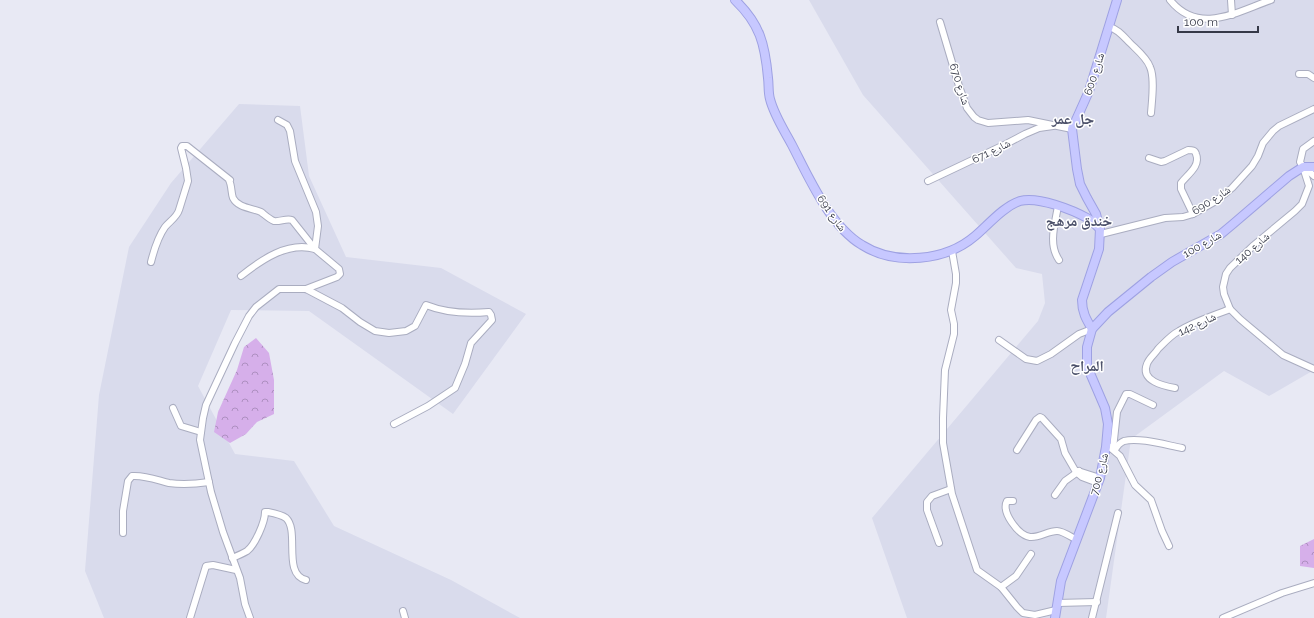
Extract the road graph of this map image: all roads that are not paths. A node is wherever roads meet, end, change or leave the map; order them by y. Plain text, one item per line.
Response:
1 (735, 0) edge
2 (1117, 0) edge
3 (1170, 0) edge
4 (1231, 0) edge
5 (1271, 0) edge
6 (1232, 15) junction
7 (940, 22) dead end
8 (1108, 27) junction
9 (1299, 74) dead end
10 (1314, 78) edge
11 (1314, 109) edge
12 (1151, 113) dead end
13 (278, 120) dead end
14 (1055, 125) junction
15 (1072, 129) junction
16 (1314, 141) edge
17 (1149, 158) dead end
18 (1304, 167) junction
19 (1314, 167) edge
20 (1314, 176) edge
21 (928, 181) dead end
22 (1058, 206) junction
23 (1193, 214) junction
24 (1100, 231) junction
25 (315, 248) junction
26 (952, 251) junction
27 (1059, 260) dead end
28 (151, 262) dead end
29 (241, 276) dead end
30 (306, 289) junction
31 (1230, 309) junction
32 (1092, 329) junction
33 (999, 340) dead end
34 (1314, 369) edge
35 (1175, 388) dead end
36 (1153, 405) dead end
37 (173, 408) dead end
38 (394, 424) dead end
39 (201, 432) junction
40 (1112, 448) junction
41 (1182, 448) dead end
42 (1017, 450) dead end
43 (1077, 471) junction
44 (1099, 481) junction
45 (210, 482) junction
46 (951, 489) junction
47 (1055, 495) dead end
48 (1013, 501) dead end
49 (1118, 514) dead end
50 (123, 533) dead end
51 (1077, 540) junction
52 (938, 543) dead end
53 (1169, 546) dead end
54 (1031, 554) dead end
55 (232, 558) junction
56 (236, 570) junction
57 (306, 580) dead end
58 (1314, 583) edge
59 (1001, 588) junction
60 (1097, 602) junction
61 (403, 610) dead end
62 (1056, 610) edge
63 (1023, 616) edge
64 (190, 618) edge
65 (250, 618) edge
66 (405, 618) edge
67 (1092, 618) edge
68 (1223, 618) edge

1 - 26 main road, شارع 691
2 - 8 main road, شارع 600
3 - 6 street
4 - 6 street
5 - 6 street
7 - 14 street, شارع 670
8 - 12 street
8 - 15 main road, شارع 600
9 - 10 street
11 - 23 street, شارع 690
13 - 25 street
14 - 15 street, شارع 670
14 - 21 street, شارع 671
15 - 24 main road
16 - 18 street, شارع 140
17 - 23 street
18 - 19 main road
18 - 20 street
18 - 31 street, شارع 140
18 - 32 main road, شارع 100
22 - 24 main road, شارع 691
22 - 26 main road, شارع 691
22 - 27 street
23 - 24 street, شارع 690
24 - 32 main road
25 - 28 street
25 - 29 street
25 - 30 street
26 - 46 street
30 - 38 street
30 - 39 street
31 - 34 street, شارع 140
31 - 35 street, شارع 142
32 - 33 street
32 - 40 main road, شارع 700
36 - 40 street
37 - 39 street
39 - 45 street
40 - 41 street
40 - 44 main road, شارع 700
40 - 53 street
42 - 43 street
43 - 44 street
43 - 47 street
44 - 51 main road, شارع 700
45 - 50 street
45 - 55 street
46 - 52 street
46 - 59 street
48 - 51 street
49 - 60 street
51 - 62 main road, شارع 700
54 - 59 street
55 - 56 street
55 - 57 street
56 - 64 street
56 - 65 street
58 - 68 street
59 - 63 street
60 - 62 street
60 - 67 street
61 - 66 street
62 - 63 street

